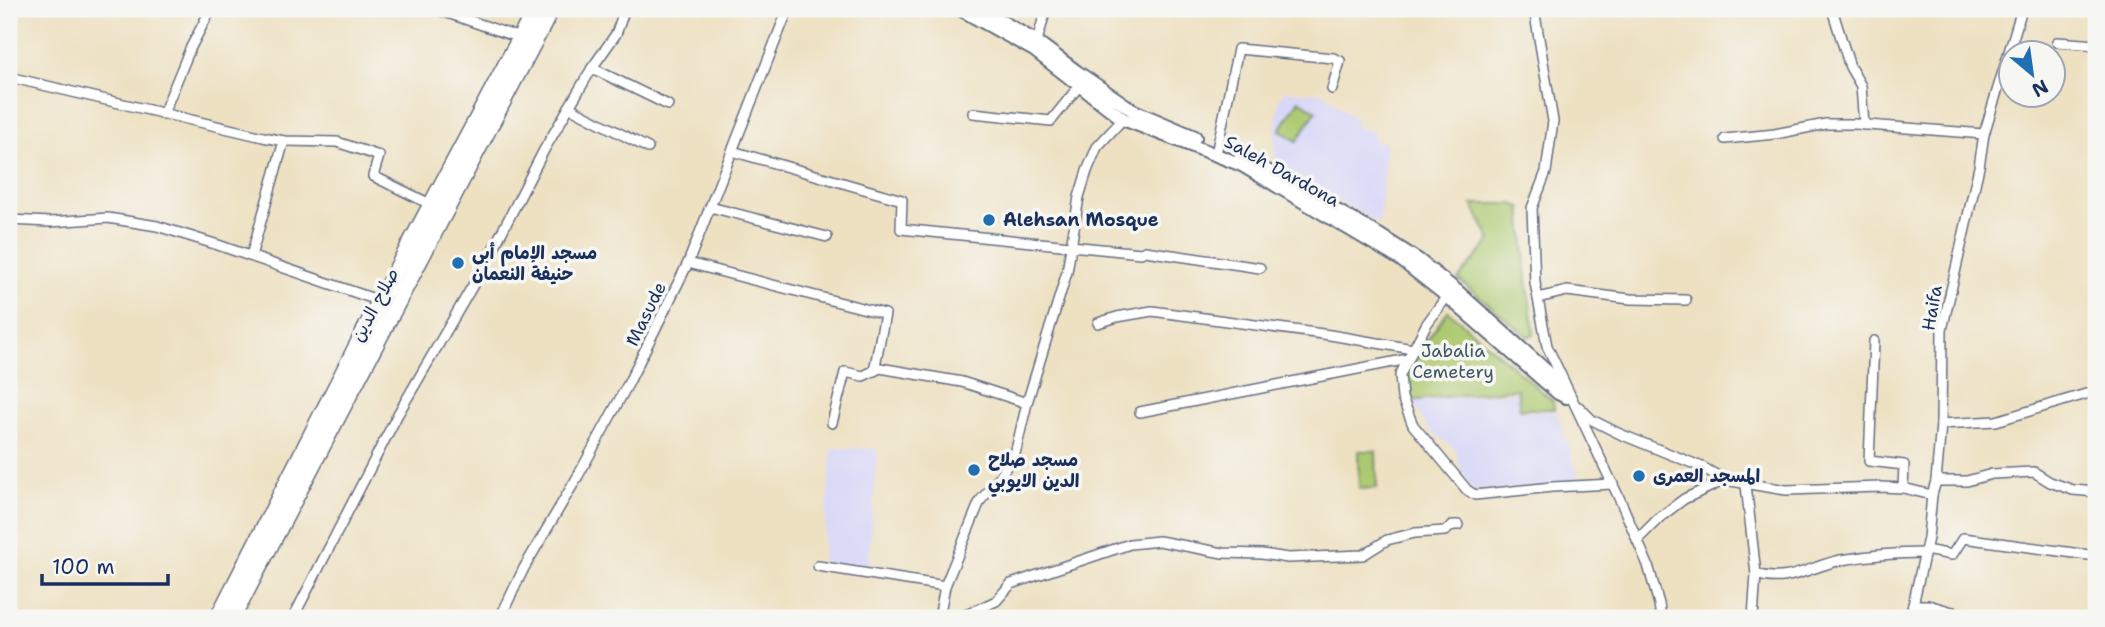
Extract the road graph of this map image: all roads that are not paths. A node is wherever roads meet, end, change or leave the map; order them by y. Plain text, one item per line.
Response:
1 (211, 9) edge
2 (436, 9) edge
3 (536, 9) edge
4 (551, 9) edge
5 (625, 9) edge
6 (788, 9) edge
7 (960, 9) edge
8 (980, 9) edge
9 (1046, 9) edge
10 (1534, 9) edge
11 (1832, 9) edge
12 (2022, 9) edge
13 (520, 38) junction
14 (2066, 43) edge
15 (2096, 45) edge
16 (1036, 46) junction
17 (592, 68) junction
18 (9, 77) edge
19 (1080, 85) junction
20 (1332, 89) dead end
21 (668, 105) dead end
22 (569, 107) junction
23 (973, 113) dead end
24 (163, 114) junction
25 (1123, 119) junction
26 (1864, 125) junction
27 (1984, 134) junction
28 (1725, 139) dead end
29 (284, 141) junction
30 (648, 148) dead end
31 (1217, 150) junction
32 (732, 151) junction
33 (432, 205) junction
34 (710, 207) junction
35 (9, 220) edge
36 (827, 237) dead end
37 (1072, 246) junction
38 (251, 256) junction
39 (688, 263) junction
40 (1260, 268) dead end
41 (1447, 296) junction
42 (1538, 298) junction
43 (1686, 300) dead end
44 (380, 301) junction
45 (1098, 323) dead end
46 (1874, 341) dead end
47 (1413, 349) junction
48 (1408, 359) junction
49 (874, 371) junction
50 (2096, 391) edge
51 (1570, 400) junction
52 (1027, 403) junction
53 (1140, 412) dead end
54 (832, 424) dead end
55 (1941, 424) junction
56 (1725, 480) junction
57 (1936, 481) junction
58 (1613, 484) junction
59 (1746, 485) junction
60 (1903, 488) junction
61 (2096, 492) edge
62 (1932, 495) junction
63 (1458, 525) dead end
64 (1637, 540) junction
65 (1925, 551) junction
66 (2096, 556) edge
67 (818, 566) dead end
68 (1756, 575) junction
69 (945, 586) junction
70 (1913, 605) junction
71 (218, 618) edge
72 (232, 618) edge
73 (293, 618) edge
74 (500, 618) edge
75 (939, 618) edge
76 (959, 618) edge
77 (1661, 618) edge
78 (1753, 618) edge
79 (1910, 618) edge
80 (1974, 618) edge

1 - 24 street
2 - 13 street
3 - 13 highway, صلاح الدين
4 - 72 highway, صلاح الدين
5 - 17 street
6 - 32 street, Masude
7 - 16 street, Saleh Dardona
8 - 16 street, Saleh Dardona
9 - 16 street
10 - 42 street
11 - 26 street
12 - 27 street, Haifa
13 - 33 highway, صلاح الدين
14 - 15 street
16 - 19 street, Saleh Dardona
16 - 31 street, Saleh Dardona
17 - 21 street
17 - 22 street
18 - 24 street
19 - 23 street
19 - 25 street, Saleh Dardona
20 - 31 street
22 - 30 street
22 - 73 street
24 - 29 street
25 - 31 street, Saleh Dardona
25 - 37 street
26 - 27 street
26 - 28 street
27 - 55 street, Haifa
29 - 33 street
29 - 38 street
31 - 41 street, Saleh Dardona
31 - 51 street, Saleh Dardona
32 - 34 street, Masude
32 - 37 street
33 - 44 highway, صلاح الدين
34 - 36 street
34 - 39 street, Masude
35 - 38 street
37 - 40 street
37 - 52 street
38 - 44 street
39 - 49 street
39 - 74 street, Masude
41 - 47 street
41 - 51 street, Saleh Dardona
42 - 43 street
42 - 51 street
44 - 71 highway, صلاح الدين
45 - 47 street
46 - 60 street
47 - 48 street
48 - 53 street
48 - 58 street
49 - 52 street
49 - 54 street
50 - 55 street
51 - 56 street, Saleh Dardona
51 - 58 street
52 - 69 street
55 - 57 street, Haifa
56 - 59 street, Saleh Dardona
56 - 64 street
57 - 61 street
57 - 62 street, Haifa
58 - 64 street
59 - 60 street, Saleh Dardona
59 - 68 street
60 - 62 street, Saleh Dardona
62 - 65 street, Haifa
63 - 76 street
64 - 77 street
65 - 66 street
65 - 68 street
65 - 70 street, Haifa
67 - 69 street
68 - 78 street
69 - 75 street
70 - 79 street, Haifa
70 - 80 street

